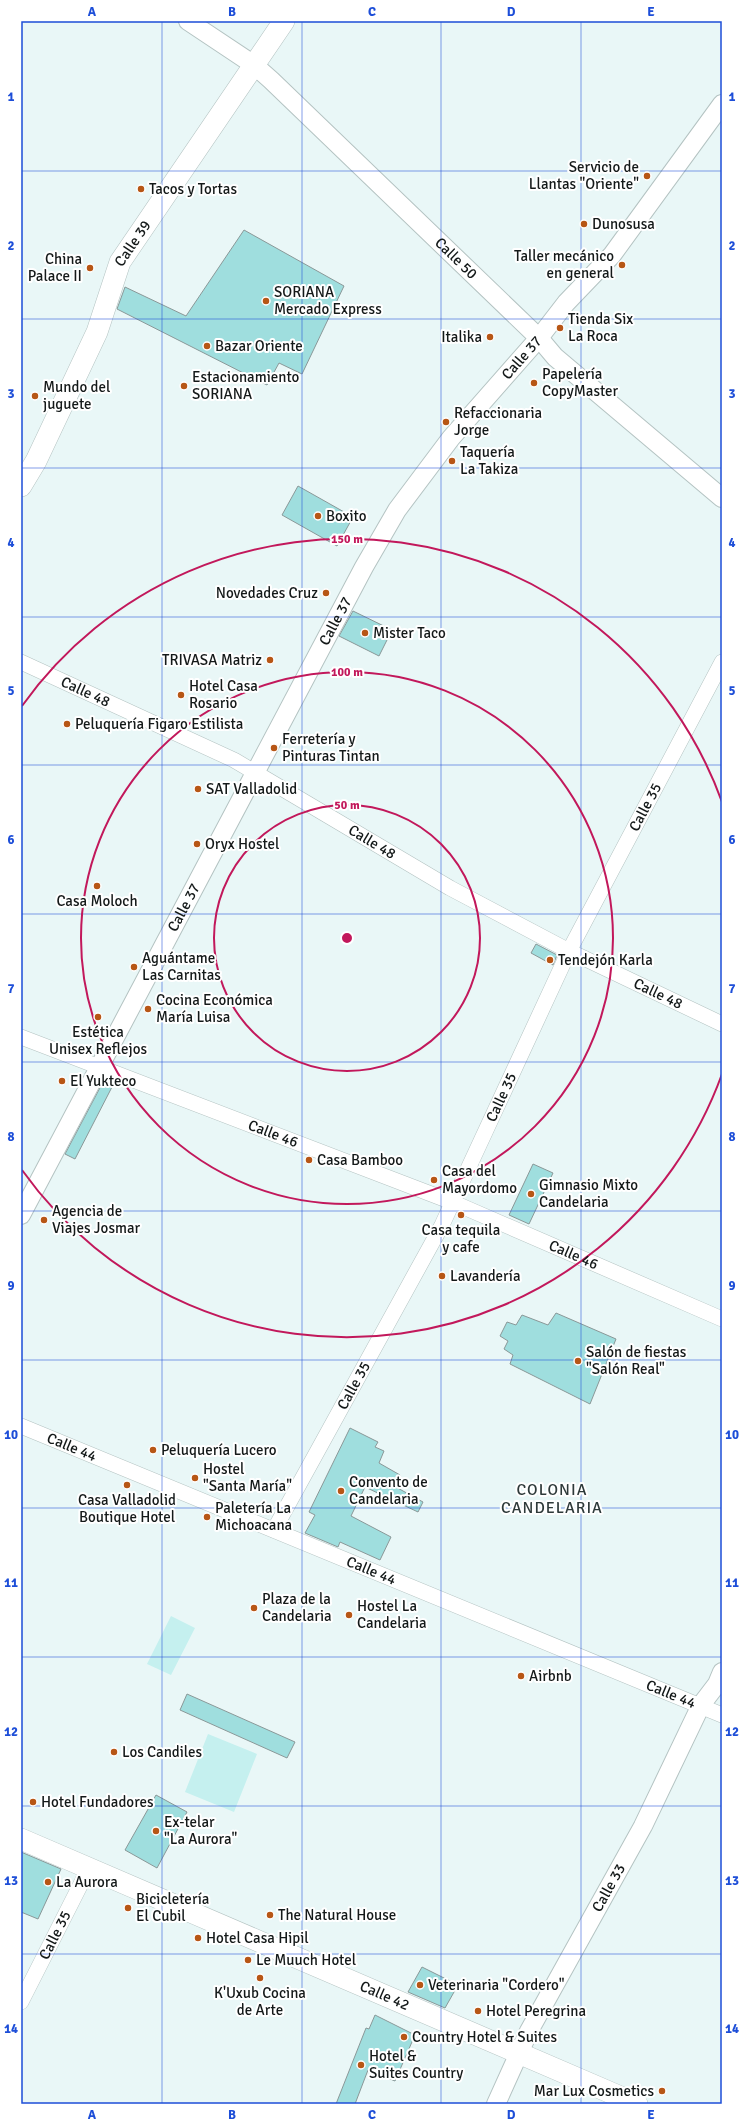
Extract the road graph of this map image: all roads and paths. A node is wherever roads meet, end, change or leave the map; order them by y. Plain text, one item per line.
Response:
1 (188, 21) edge
2 (284, 21) edge
3 (254, 65) junction
4 (722, 104) edge
5 (539, 338) junction
6 (21, 486) edge
7 (722, 498) edge
8 (21, 662) edge
9 (722, 662) edge
10 (256, 771) junction
11 (569, 951) junction
12 (722, 1024) edge
13 (21, 1037) edge
14 (99, 1066) junction
15 (452, 1202) junction
16 (21, 1215) edge
17 (722, 1319) edge
18 (21, 1426) edge
19 (274, 1530) junction
20 (722, 1672) edge
21 (701, 1705) junction
22 (722, 1715) edge
23 (21, 1839) edge
24 (89, 1868) junction
25 (21, 2002) edge
26 (519, 2054) junction
27 (496, 2104) edge
28 (638, 2104) edge

1 - 3 street, Calle 50
2 - 3 main road, Calle 39
3 - 5 street, Calle 50
3 - 6 main road, Calle 39
4 - 5 street, Calle 37
5 - 7 street, Calle 50
5 - 10 street, Calle 37
8 - 10 street, Calle 48
9 - 11 street, Calle 35
10 - 11 street, Calle 48
10 - 14 street, Calle 37
11 - 12 street, Calle 48
11 - 15 street, Calle 35
13 - 14 street, Calle 46
14 - 15 street, Calle 46
14 - 16 street, Calle 37
15 - 17 street, Calle 46
15 - 19 street, Calle 35
18 - 19 street, Calle 44
19 - 21 street, Calle 44
20 - 21 street, Calle 33
21 - 22 street, Calle 44
21 - 26 street, Calle 33
23 - 24 main road, Calle 42
24 - 25 street, Calle 35
24 - 26 main road, Calle 42
26 - 27 street, Calle 33
26 - 28 main road, Calle 42

